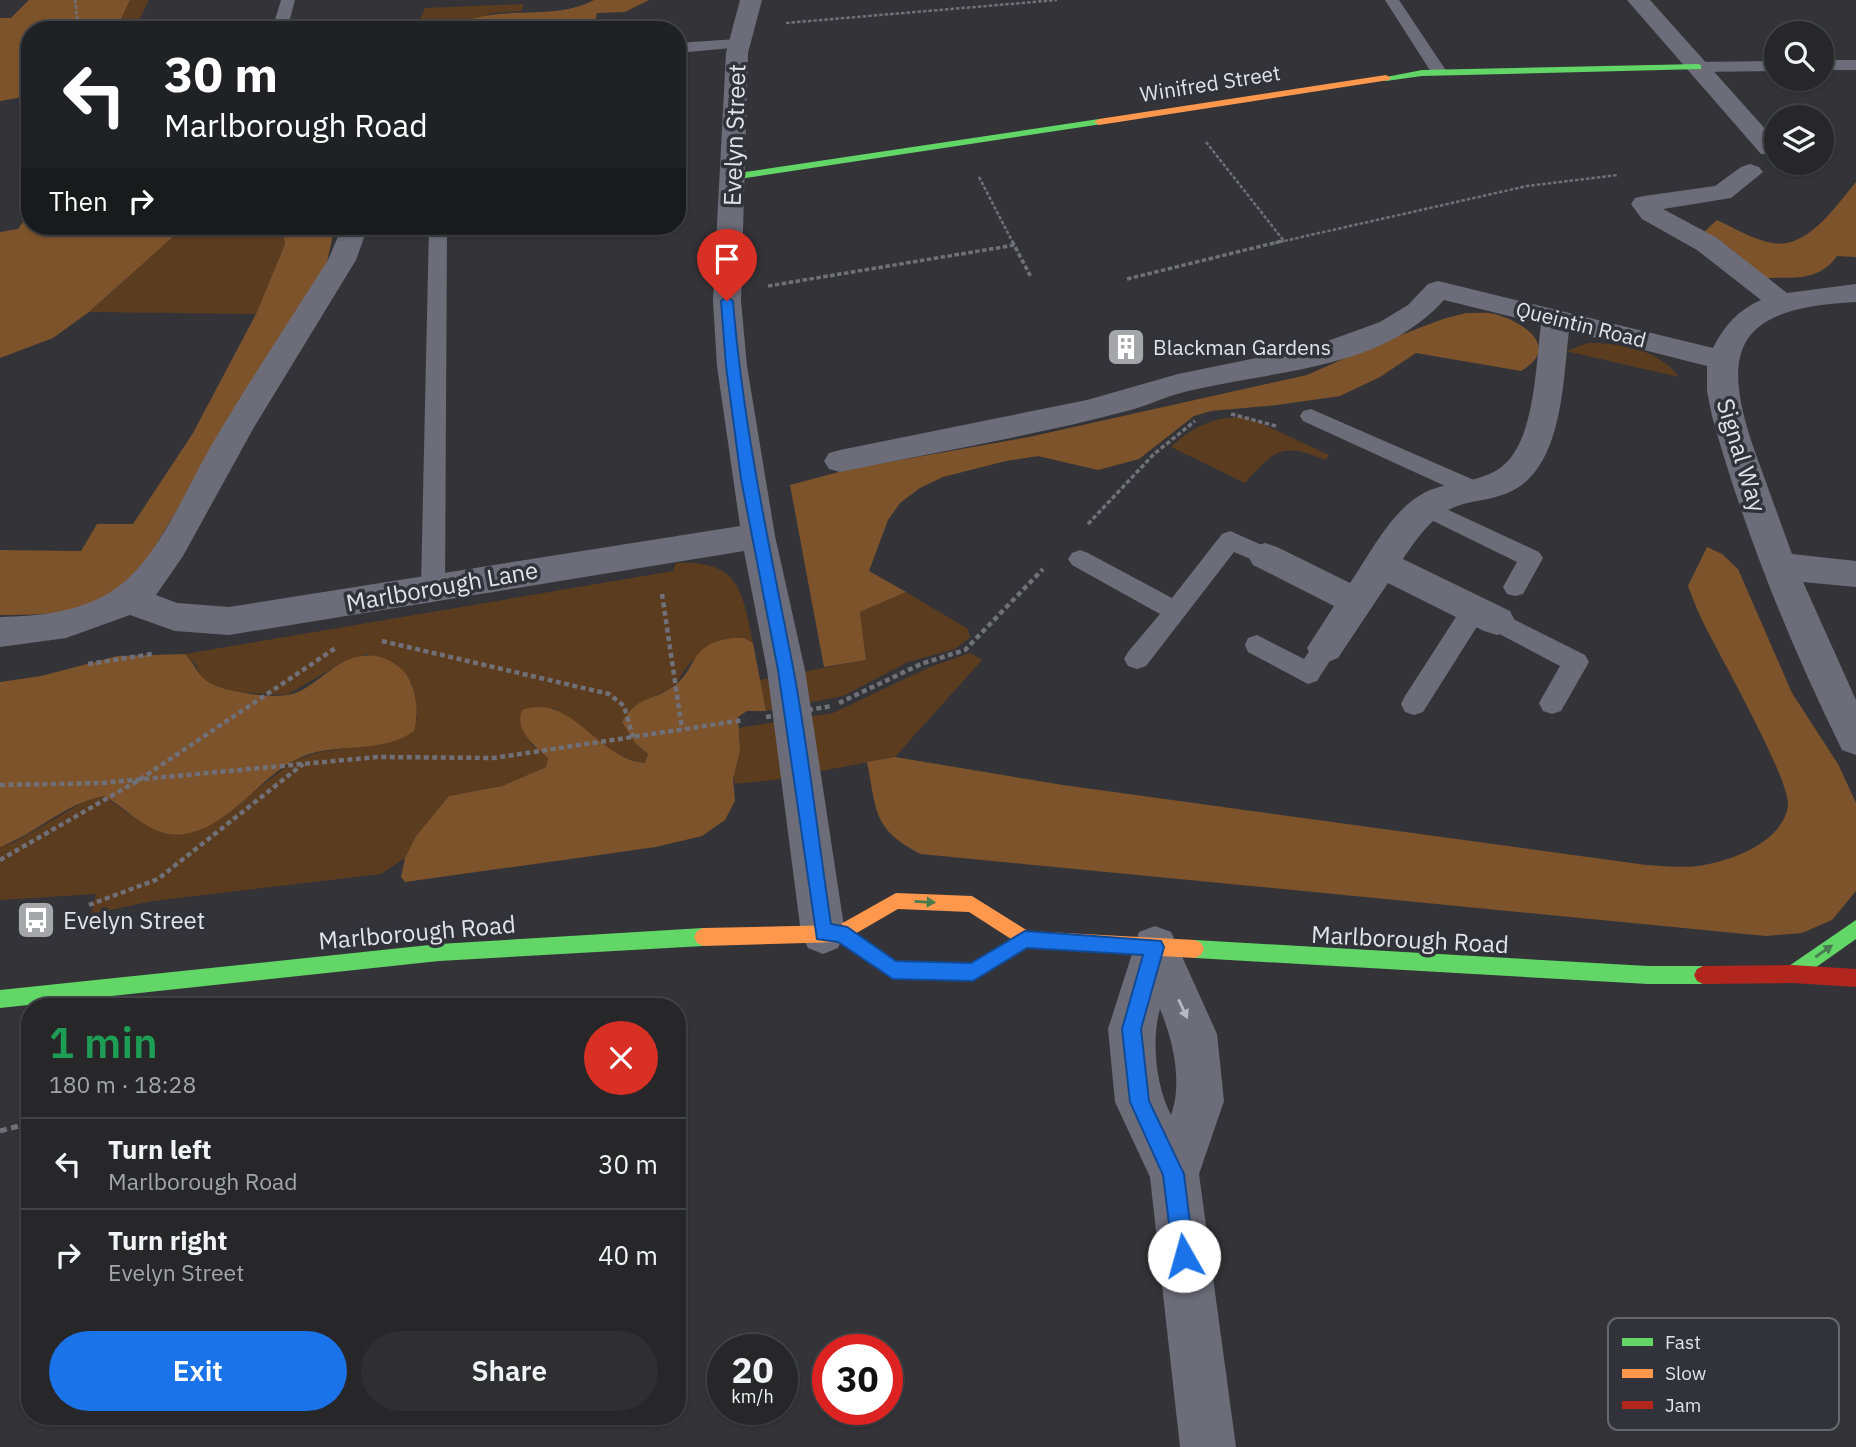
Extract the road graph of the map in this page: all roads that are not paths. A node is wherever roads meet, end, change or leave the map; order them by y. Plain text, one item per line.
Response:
1 (288, 0) edge
2 (751, 0) edge
3 (1392, 0) edge
4 (1638, 0) edge
5 (281, 21) edge
6 (741, 36) junction
7 (686, 46) edge
8 (1834, 65) edge
9 (1856, 65) edge
10 (1764, 66) edge
11 (1698, 67) junction
12 (1439, 72) junction
13 (1764, 142) edge
14 (1751, 172) dead end
15 (732, 177) junction
16 (351, 235) edge
17 (438, 235) edge
18 (1856, 293) edge
19 (1782, 303) junction
20 (1556, 318) junction
21 (1723, 360) junction
22 (1311, 415) dead end
23 (840, 461) dead end
24 (1475, 490) junction
25 (1427, 508) junction
26 (758, 536) junction
27 (1071, 554) road end
28 (1265, 556) joint
29 (1382, 564) junction
30 (1778, 566) junction
31 (1856, 574) edge
32 (433, 587) junction
33 (1515, 587) dead end
34 (128, 599) junction
35 (1357, 602) junction
36 (1176, 611) junction
37 (1485, 615) junction
38 (0, 632) edge
39 (1257, 645) dead end
40 (1325, 648) joint
41 (1137, 659) dead end
42 (1552, 703) dead end
43 (1414, 704) dead end
44 (1845, 707) edge
45 (1856, 738) edge
46 (1856, 928) edge
47 (832, 933) junction
48 (1025, 939) junction
49 (1154, 947) junction
50 (1792, 975) junction
51 (1856, 978) edge
52 (0, 999) edge
53 (1174, 1174) junction
54 (1208, 1447) edge

1 - 5 lane
2 - 6 street, Evelyn Street
3 - 12 lane
4 - 11 street
6 - 7 lane
6 - 15 street, Evelyn Street
8 - 9 lane
10 - 11 lane
11 - 12 main road, Winifred Street
11 - 13 street
12 - 15 main road, Winifred Street
14 - 19 street
15 - 26 street, Evelyn Street
16 - 34 street
17 - 32 lane
18 - 19 street
19 - 21 street
20 - 21 street, Queintin Road
20 - 23 street, Queintin Road
20 - 24 street
21 - 30 street, Signal Way
22 - 24 lane
24 - 25 street
25 - 29 street
25 - 33 lane
26 - 32 street, Marlborough Lane
26 - 47 street, Evelyn Street
27 - 36 lane
28 - 35 street
28 - 36 lane
29 - 35 street
29 - 37 street
30 - 31 street
30 - 44 street, Signal Way
32 - 34 street, Marlborough Lane
34 - 38 street
35 - 40 street
36 - 41 lane
37 - 42 lane
37 - 43 lane
39 - 40 lane
44 - 45 street, Signal Way
50 -> 46 main road
47 -> 48 main road, Marlborough Road
47 - 48 main road
47 - 52 main road, Marlborough Road
48 - 49 main road, Marlborough Road
49 - 50 main road, Marlborough Road
49 - 53 street
49 -> 53 street
50 - 51 main road, Marlborough Road
53 - 54 street

